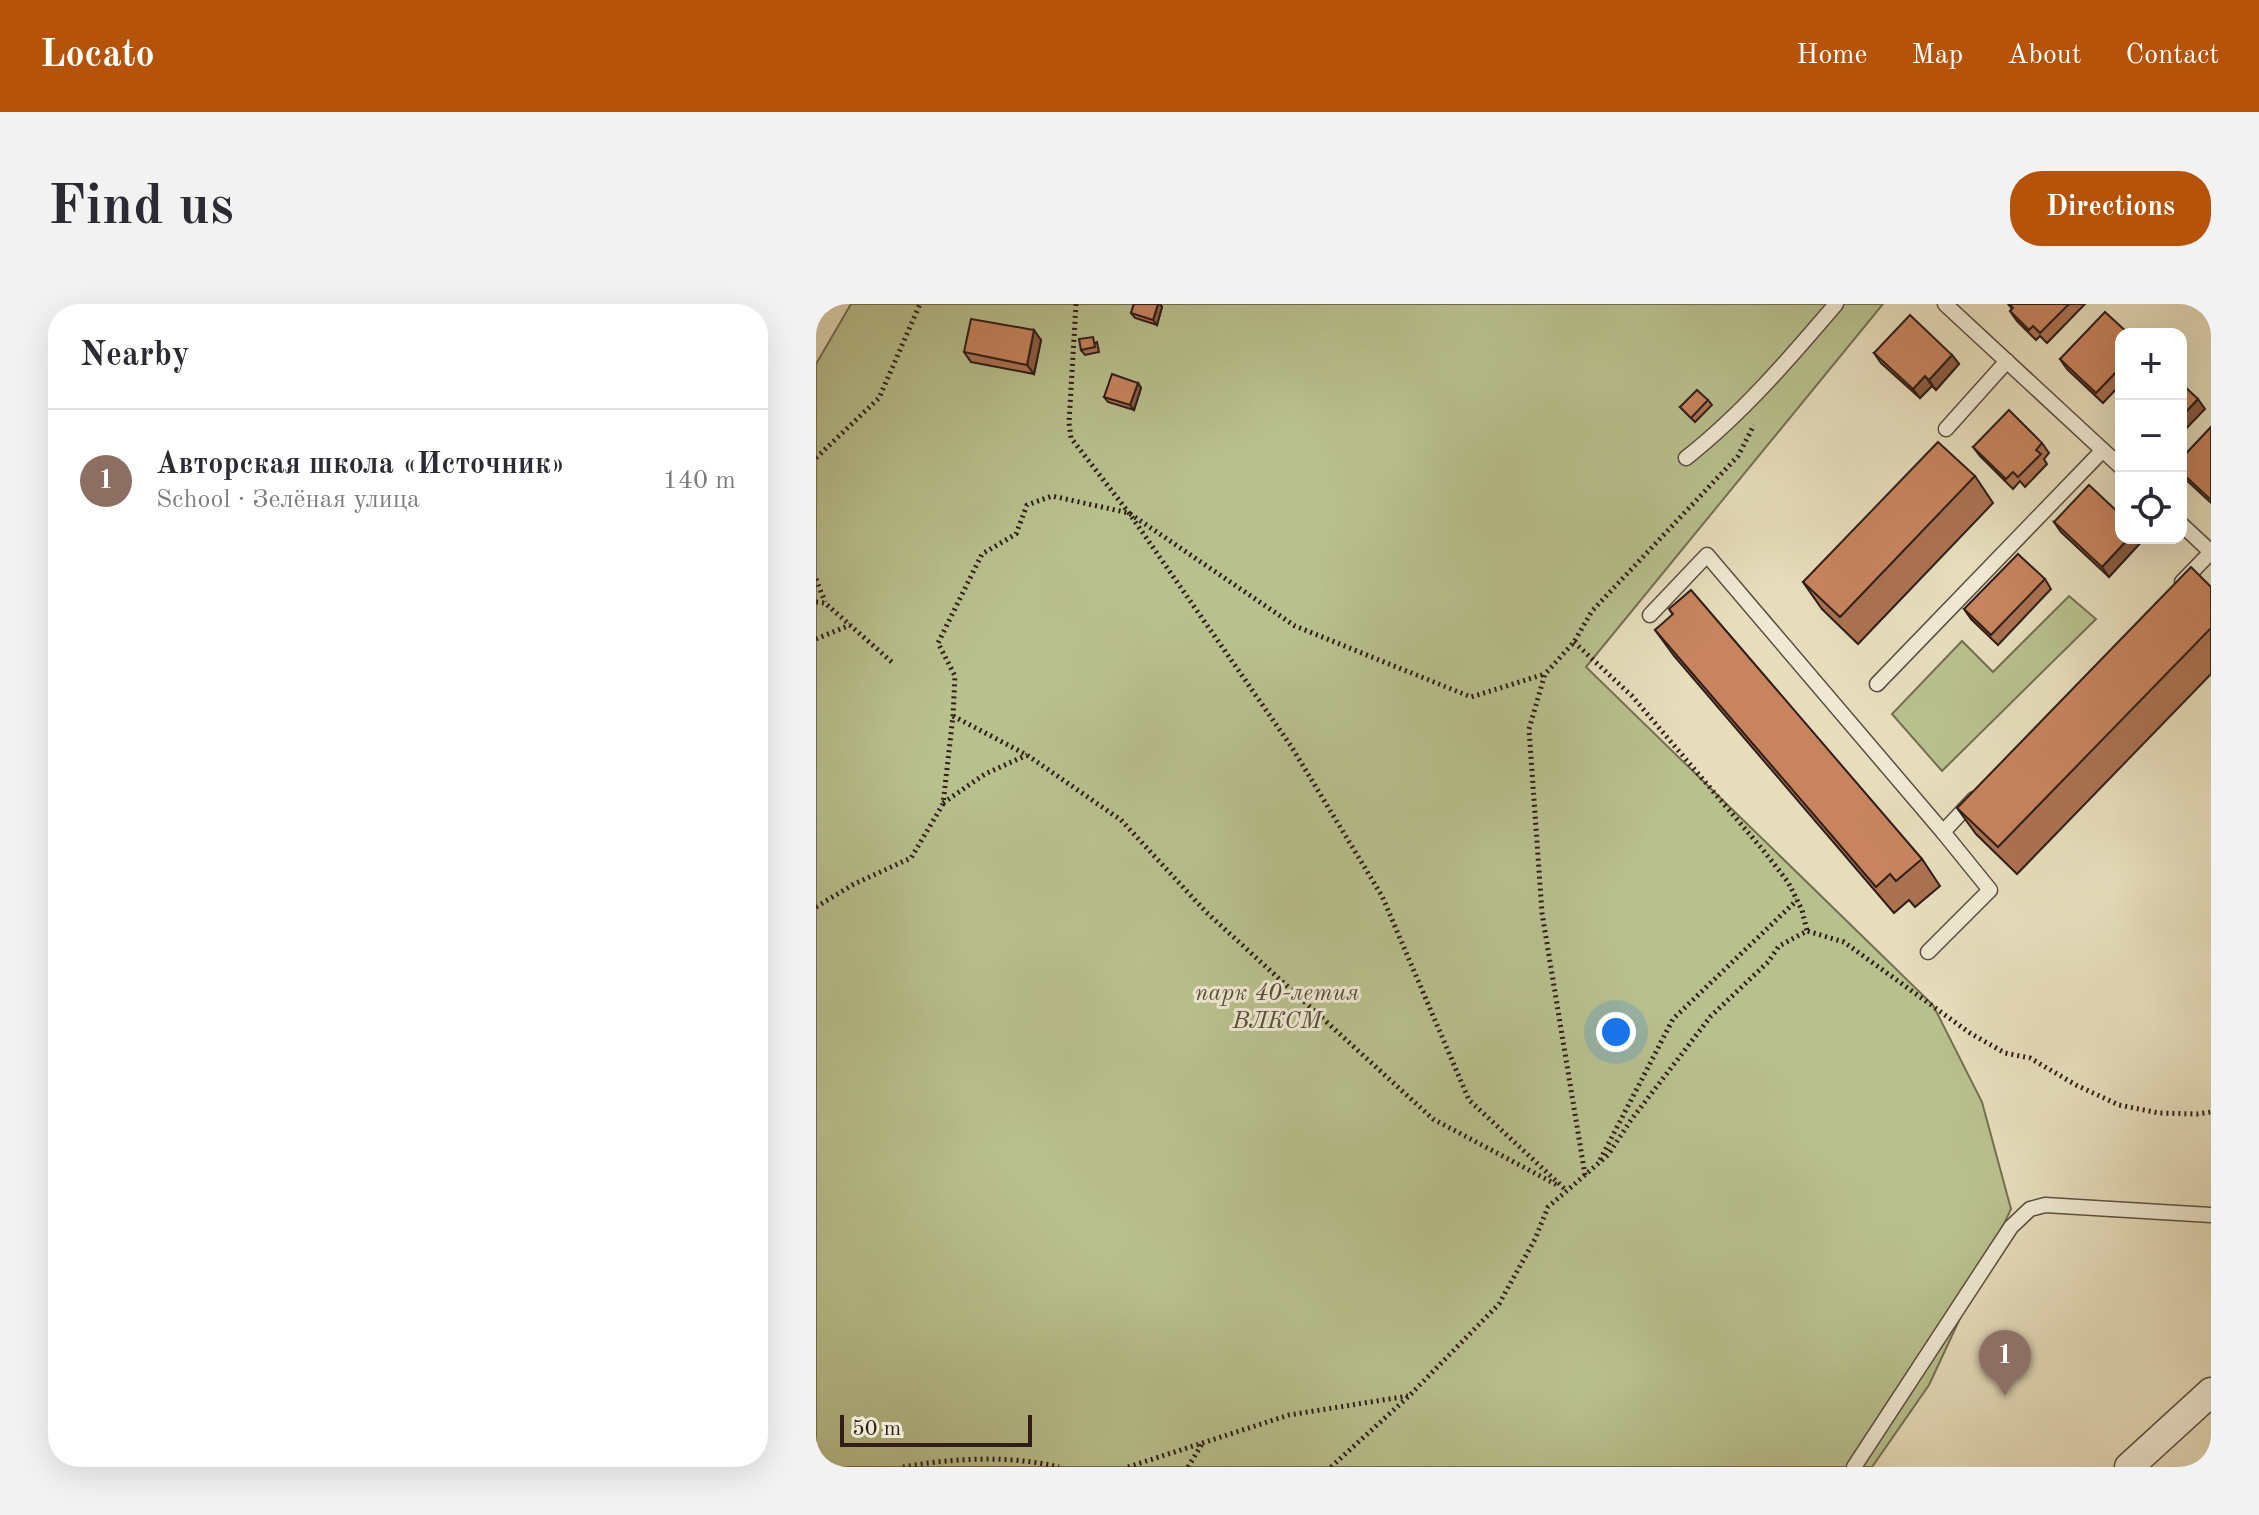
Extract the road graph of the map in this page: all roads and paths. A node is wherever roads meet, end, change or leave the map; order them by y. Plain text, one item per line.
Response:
1 (920, 304) edge
2 (1076, 304) edge
3 (1836, 304) edge
4 (1945, 304) edge
5 (2007, 361) junction
6 (1759, 416) dead end
7 (1946, 429) dead end
8 (2103, 450) junction
9 (816, 458) edge
10 (1686, 458) dead end
11 (2115, 461) edge
12 (1129, 513) junction
13 (2187, 530) edge
14 (816, 579) edge
15 (2168, 597) edge
16 (816, 602) edge
17 (825, 603) junction
18 (1650, 615) dead end
19 (850, 625) junction
20 (816, 639) edge
21 (1574, 642) junction
22 (894, 664) dead end
23 (1545, 674) junction
24 (1877, 684) dead end
25 (953, 716) junction
26 (1027, 755) junction
27 (1986, 787) edge
28 (943, 804) junction
29 (1943, 832) junction
30 (1797, 900) junction
31 (816, 907) edge
32 (1807, 931) junction
33 (1928, 952) dead end
34 (2211, 1112) edge
35 (1598, 1164) junction
36 (1585, 1176) junction
37 (1567, 1191) junction
38 (2211, 1215) edge
39 (2211, 1392) edge
40 (1409, 1396) junction
41 (1203, 1443) junction
42 (903, 1467) edge
43 (1059, 1467) edge
44 (1128, 1467) edge
45 (1188, 1467) edge
46 (1331, 1467) edge
47 (1854, 1467) edge
48 (2129, 1467) edge

1 - 9 path
2 - 12 path
3 - 10 lane
4 - 5 lane
5 - 7 lane
5 - 8 lane
6 - 21 path
8 - 11 lane
8 - 24 lane
12 - 23 path
12 - 25 path
12 - 37 path
13 - 15 lane
14 - 17 path
16 - 17 path
17 - 19 path
18 - 29 lane
19 - 20 path
19 - 22 path
21 - 23 path
21 - 30 path
23 - 36 path
25 - 26 path
25 - 28 path
26 - 28 path
26 - 37 path
27 - 29 lane
28 - 31 path
29 - 33 lane
30 - 32 path
30 - 35 path
32 - 34 path
32 - 35 path
35 - 36 path
36 - 37 path
37 - 40 path
38 - 47 lane
39 - 48 street
40 - 41 path
40 - 46 path
41 - 44 path
41 - 45 path
42 - 43 path

